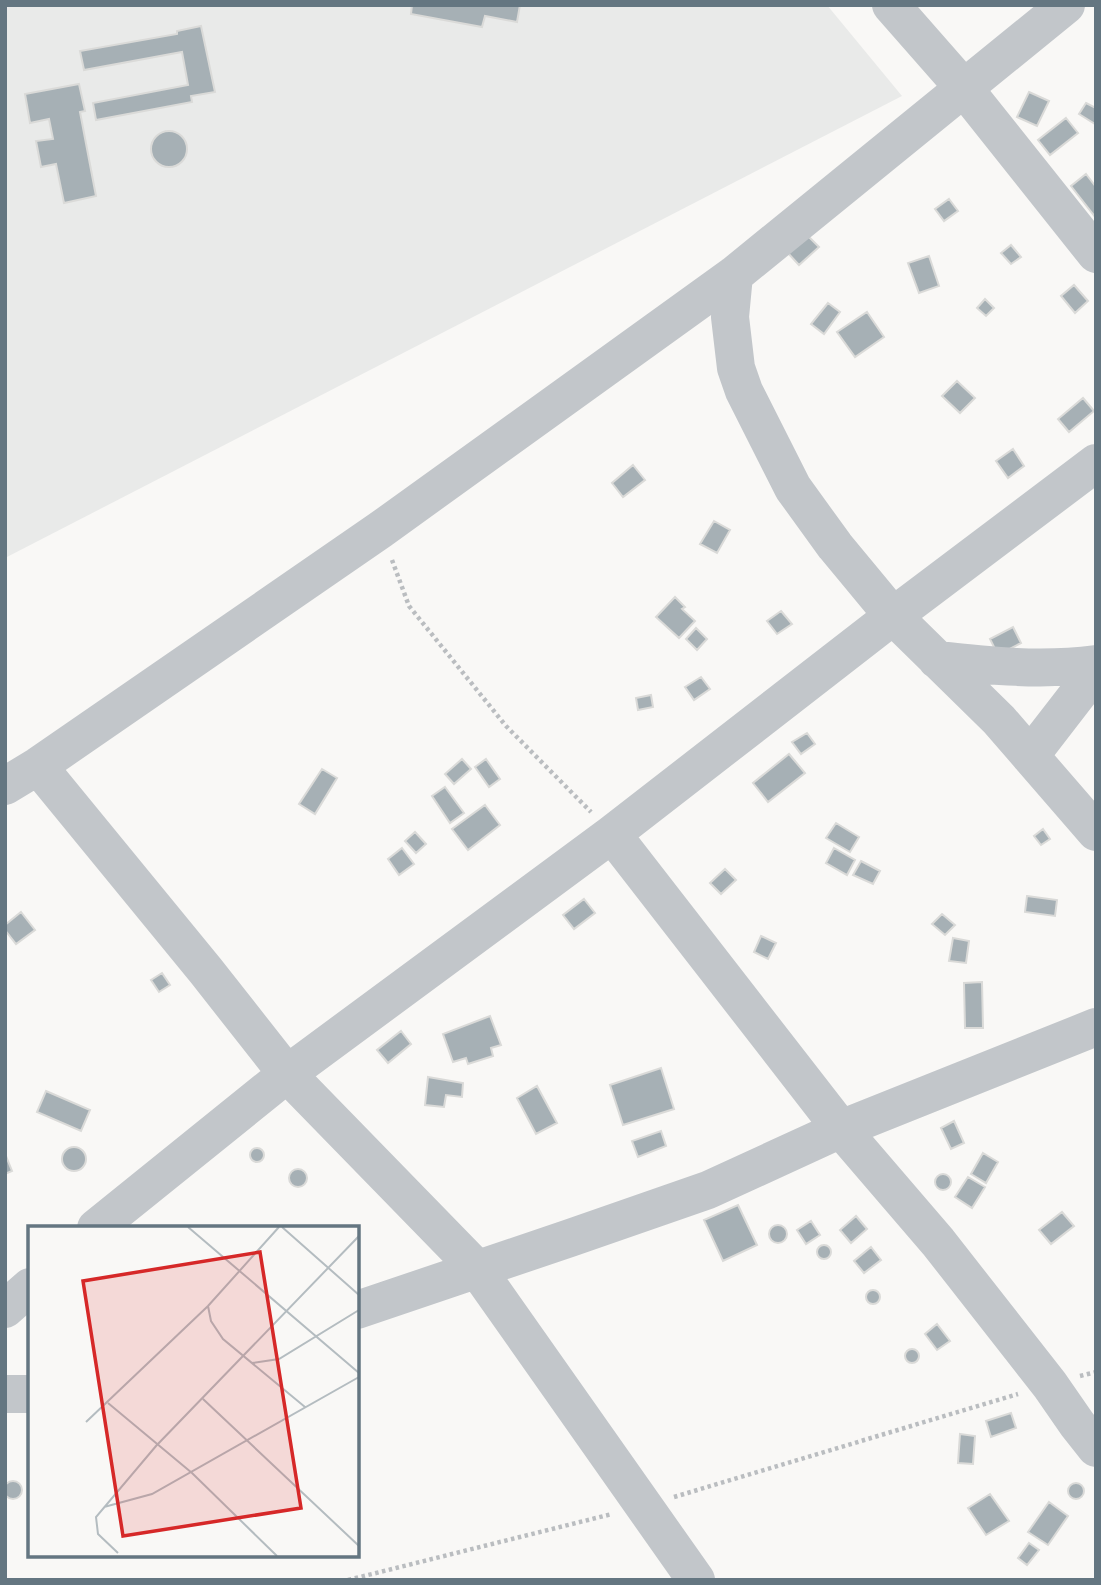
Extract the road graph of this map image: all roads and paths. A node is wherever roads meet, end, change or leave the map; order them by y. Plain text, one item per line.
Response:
1 (891, 5) edge
2 (1066, 5) edge
3 (963, 87) junction
4 (1096, 254) edge
5 (734, 275) junction
6 (1096, 463) edge
7 (380, 530) junction
8 (892, 616) junction
9 (937, 660) junction
10 (1096, 664) edge
11 (1096, 675) edge
12 (1030, 755) junction
13 (38, 766) junction
14 (5, 786) edge
15 (1096, 832) edge
16 (612, 834) junction
17 (1096, 1027) edge
18 (287, 1074) junction
19 (841, 1129) junction
20 (98, 1226) edge
21 (477, 1269) junction
22 (28, 1288) edge
23 (5, 1309) edge
24 (359, 1309) edge
25 (1096, 1372) edge
26 (1049, 1385) junction
27 (5, 1394) edge
28 (28, 1394) edge
29 (1096, 1448) edge
30 (643, 1506) junction
31 (348, 1580) edge
32 (696, 1580) edge

1 - 3 street
2 - 3 street
3 - 4 street
3 - 5 street
5 - 7 street
5 - 8 street
6 - 8 street
7 - 13 street
7 - 16 path
8 - 9 street
8 - 16 street
9 - 10 street
9 - 12 street
11 - 12 street
12 - 15 street
13 - 14 street
13 - 18 street
16 - 18 street
16 - 19 street
17 - 19 street
18 - 20 street
18 - 21 street
19 - 21 street
19 - 26 street
21 - 24 street
21 - 30 street
22 - 23 street
25 - 26 path
26 - 29 street
26 - 30 path
27 - 28 street
30 - 31 path
30 - 32 street

